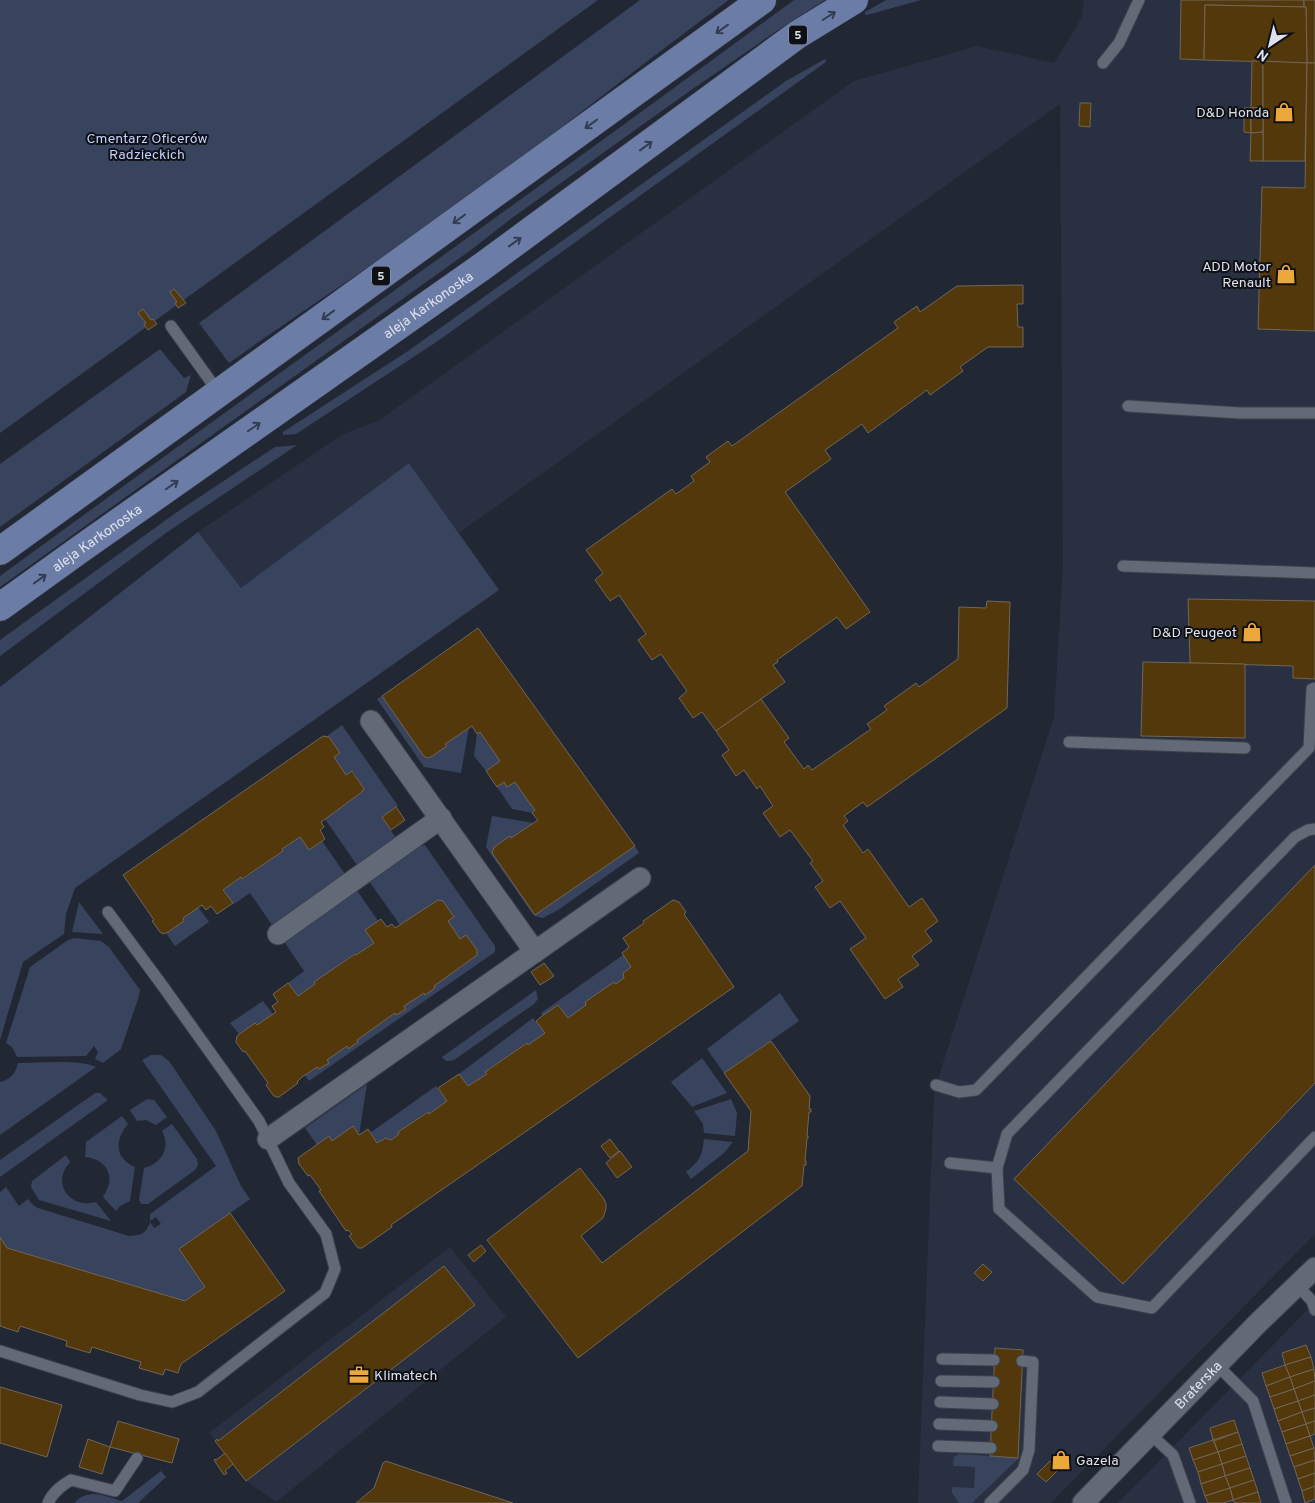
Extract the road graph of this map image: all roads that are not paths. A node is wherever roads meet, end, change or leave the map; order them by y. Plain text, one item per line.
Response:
1 (762, 0) edge
2 (854, 0) edge
3 (1139, 0) edge
4 (1103, 63) dead end
5 (170, 326) dead end
6 (219, 393) junction
7 (1128, 406) dead end
8 (1315, 413) edge
9 (0, 551) edge
10 (1123, 566) dead end
11 (1315, 573) edge
12 (0, 607) edge
13 (1315, 688) edge
14 (371, 721) dead end
15 (1313, 723) edge
16 (1069, 742) dead end
17 (1245, 748) dead end
18 (441, 818) junction
19 (1315, 829) edge
20 (640, 878) dead end
21 (108, 912) dead end
22 (278, 934) dead end
23 (535, 952) junction
24 (936, 1085) dead end
25 (1315, 1137) edge
26 (268, 1139) junction
27 (950, 1163) dead end
28 (997, 1168) junction
29 (1315, 1268) edge
30 (1297, 1285) junction
31 (1315, 1310) edge
32 (0, 1351) edge
33 (942, 1359) dead end
34 (994, 1360) dead end
35 (1022, 1361) dead end
36 (1217, 1365) junction
37 (941, 1380) dead end
38 (994, 1382) dead end
39 (940, 1402) dead end
40 (993, 1404) dead end
41 (939, 1424) dead end
42 (992, 1426) dead end
43 (1150, 1434) junction
44 (938, 1446) dead end
45 (990, 1448) dead end
46 (137, 1458) dead end
47 (48, 1503) edge
48 (990, 1503) edge
49 (1083, 1503) edge
50 (1190, 1503) edge
51 (1286, 1503) edge

1 -> 6 main road, 5
12 -> 2 main road, aleja Karkonoska / 5
3 - 4 lane
5 - 6 lane
6 - 9 main road, 5
7 - 8 lane
10 - 11 lane
13 - 15 lane
14 - 18 street
15 - 24 lane
16 - 17 lane
18 - 22 street
18 - 23 street
19 - 28 lane
20 - 23 street
21 - 26 lane
23 - 26 street
25 - 28 lane
26 - 32 lane
27 - 28 lane
29 - 30 street, Braterska
30 - 31 lane
30 - 36 street, Braterska
33 - 34 lane
35 - 48 lane
36 - 43 street, Braterska
36 - 51 lane
37 - 38 lane
39 - 40 lane
41 - 42 lane
43 - 49 street, Braterska
43 - 50 lane
44 - 45 lane
46 - 47 lane

